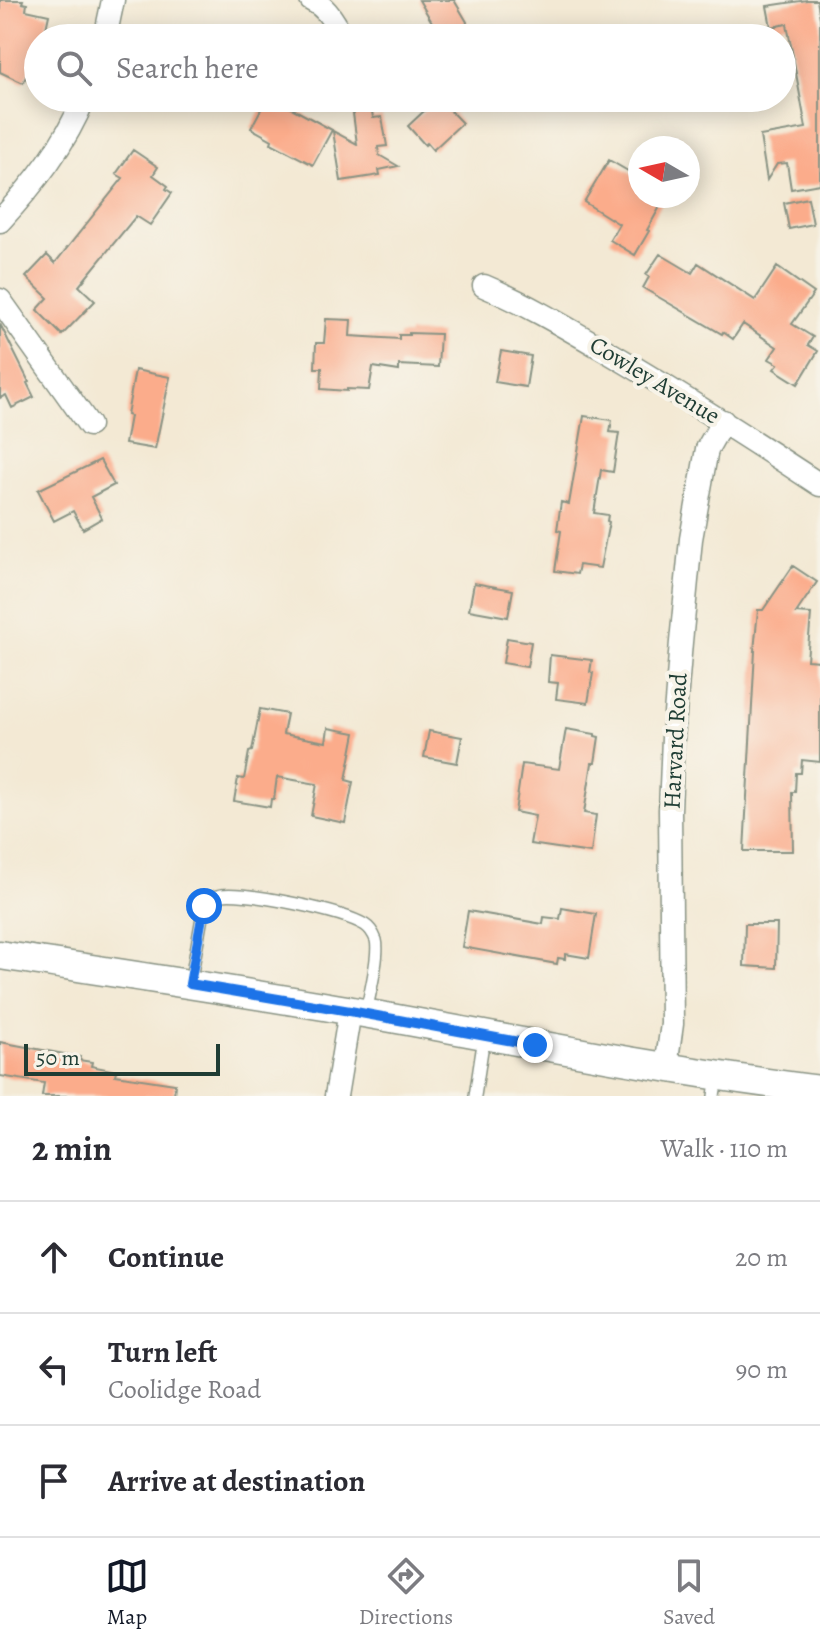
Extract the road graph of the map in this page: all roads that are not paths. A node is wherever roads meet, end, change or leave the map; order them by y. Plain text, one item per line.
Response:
1 (113, 0) edge
2 (311, 0) edge
3 (108, 24) edge
4 (335, 24) edge
5 (77, 112) edge
6 (0, 221) edge
7 (484, 286) dead end
8 (0, 300) edge
9 (723, 421) junction
10 (89, 425) dead end
11 (820, 485) edge
12 (0, 955) edge
13 (190, 984) junction
14 (358, 1012) junction
15 (484, 1036) junction
16 (666, 1067) junction
17 (715, 1085) edge
18 (754, 1089) edge
19 (820, 1090) edge
20 (336, 1096) edge
21 (475, 1096) edge

1 - 3 street
2 - 4 street
5 - 6 street
7 - 9 street, Cowley Avenue
8 - 10 street
9 - 11 street, Cowley Avenue
9 - 16 street, Harvard Road
12 - 13 street
13 - 14 street
13 - 14 lane
14 - 15 street
14 - 20 street
15 - 16 street
15 - 21 lane
16 - 17 street
17 - 18 street
18 - 19 street

